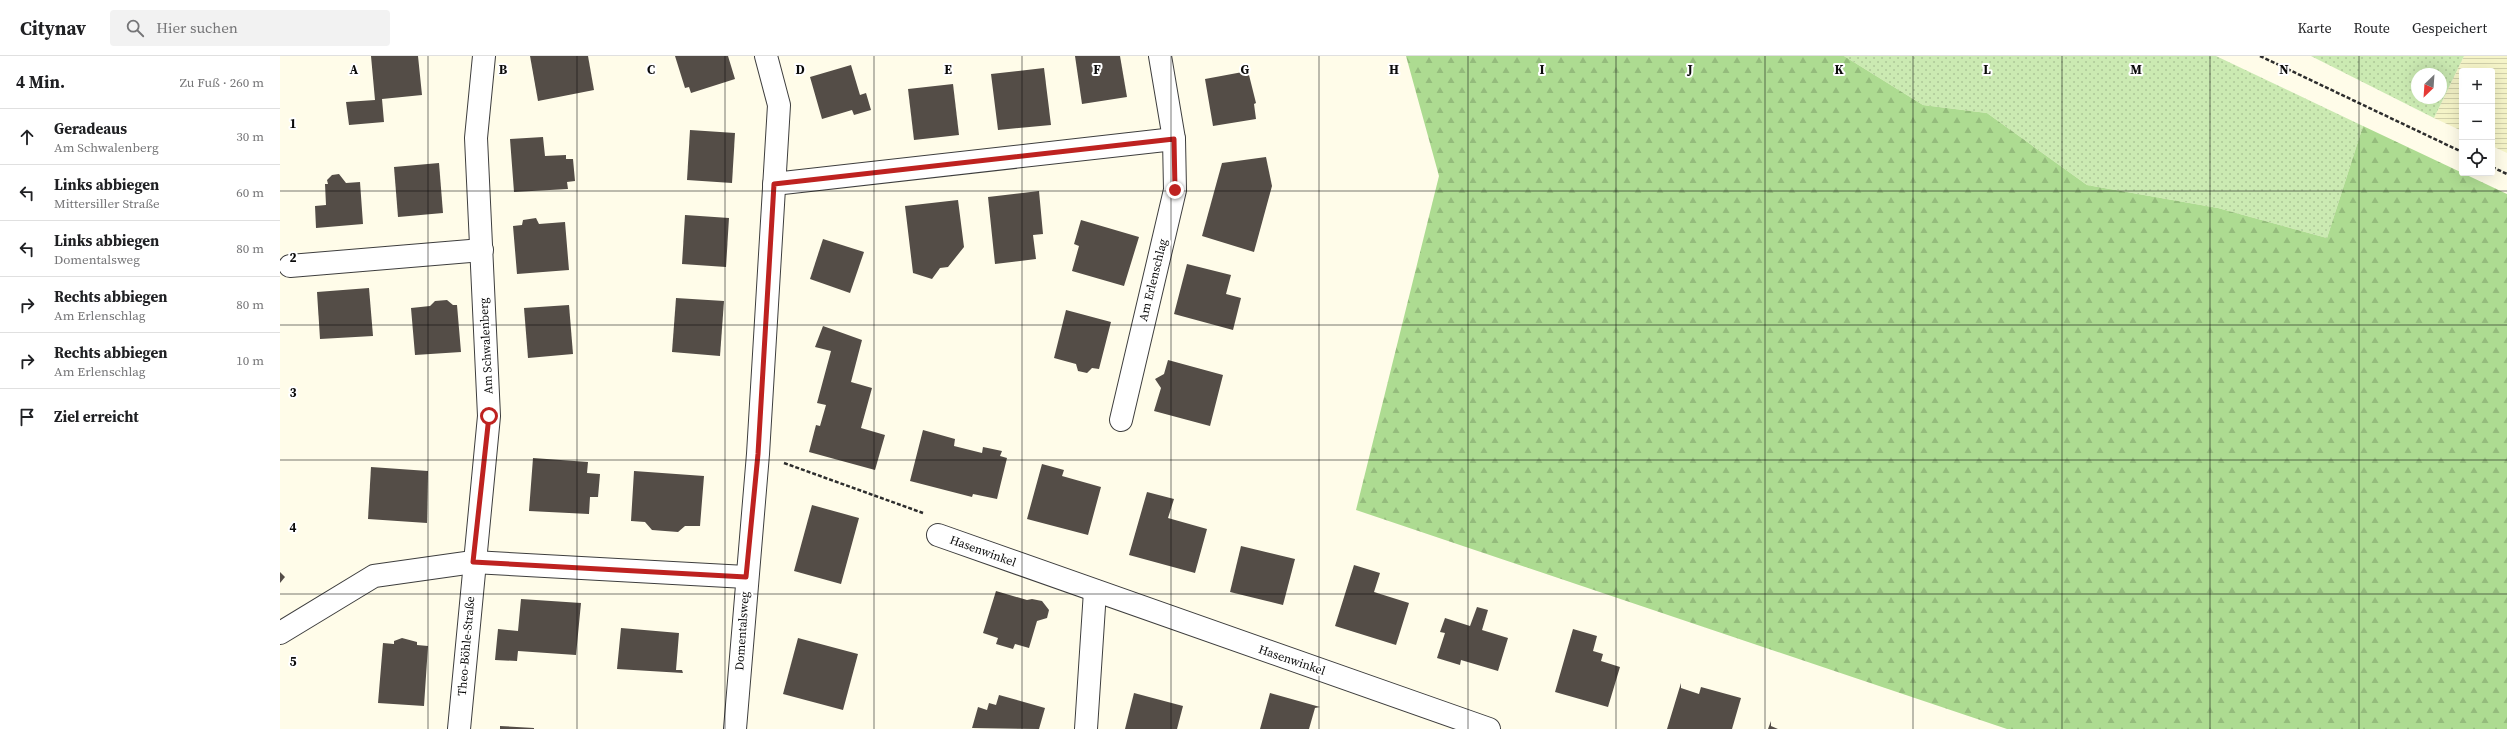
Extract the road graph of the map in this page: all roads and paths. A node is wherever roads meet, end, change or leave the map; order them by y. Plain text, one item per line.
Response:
1 (484, 56) edge
2 (766, 56) edge
3 (1160, 56) edge
4 (2260, 56) edge
5 (1174, 139) junction
6 (2459, 151) edge
7 (2495, 168) edge
8 (2507, 174) edge
9 (774, 184) junction
10 (482, 250) junction
11 (290, 266) dead end
12 (1120, 420) dead end
13 (758, 454) junction
14 (938, 535) joint
15 (473, 562) junction
16 (746, 577) junction
17 (1095, 591) junction
18 (280, 633) edge
19 (459, 729) edge
20 (735, 729) edge
21 (1086, 729) edge
22 (1489, 729) edge

1 - 10 street, Am Schwalenberg
2 - 9 street, Domentalsweg
3 - 5 street, Am Erlenschlag
4 - 6 path
5 - 9 street
5 - 12 street, Am Erlenschlag
7 - 8 path
9 - 13 street, Domentalsweg
10 - 11 street
10 - 15 street, Am Schwalenberg
13 - 14 path
13 - 16 street, Domentalsweg
14 - 17 street, Hasenwinkel
15 - 16 street
15 - 18 street
15 - 19 street, Theo-Böhle-Straße
16 - 20 street, Domentalsweg
17 - 21 street
17 - 22 street, Hasenwinkel

